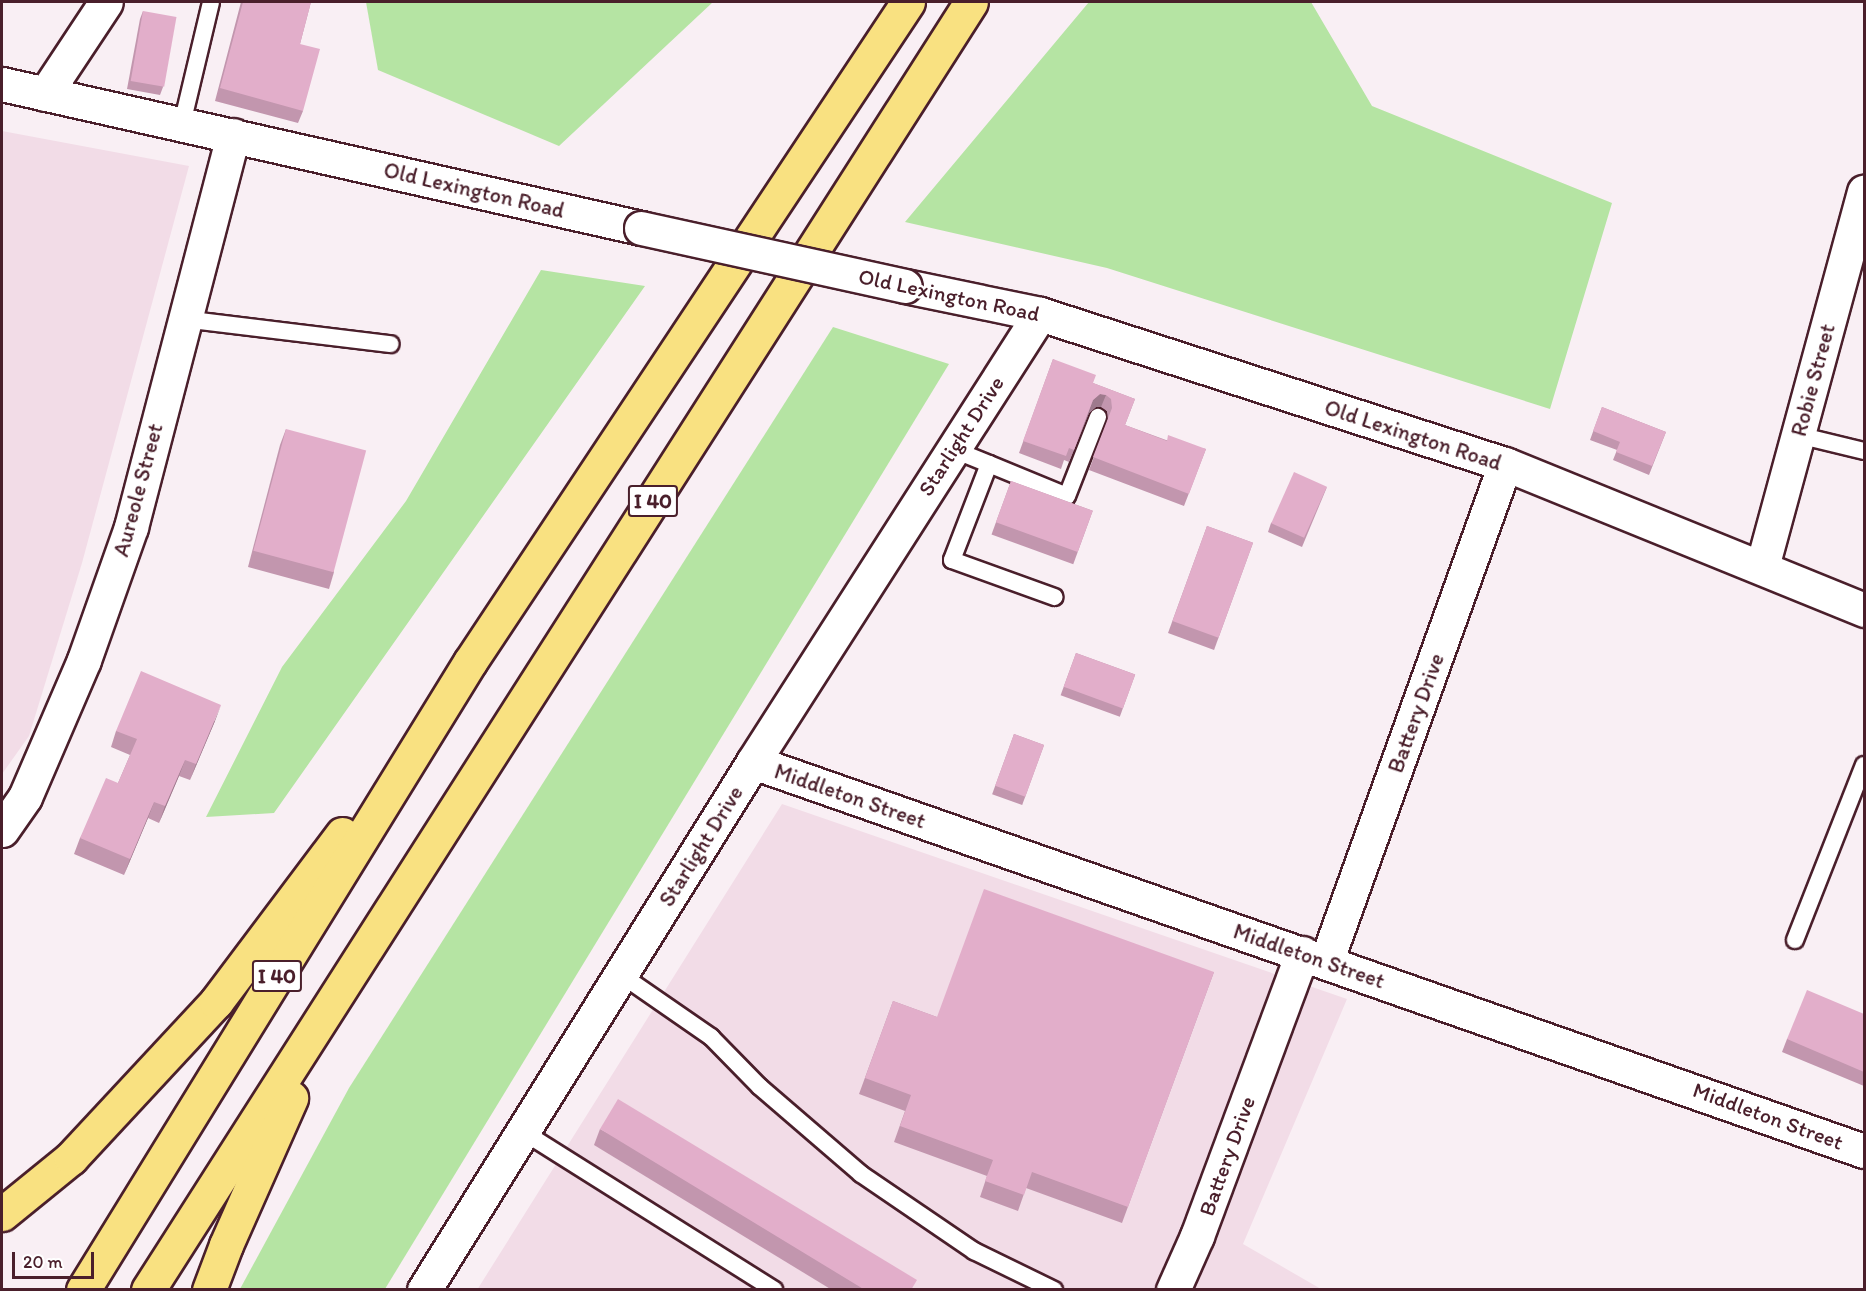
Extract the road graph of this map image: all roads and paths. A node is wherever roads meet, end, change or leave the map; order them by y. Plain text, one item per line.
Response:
1 (106, 2) edge
2 (211, 2) edge
3 (908, 2) edge
4 (971, 2) edge
5 (2, 84) edge
6 (45, 94) junction
7 (182, 124) junction
8 (232, 135) junction
9 (1864, 192) edge
10 (1040, 314) junction
11 (183, 319) junction
12 (391, 344) dead end
13 (1098, 417) edge
14 (1798, 435) junction
15 (952, 449) junction
16 (1864, 451) edge
17 (989, 464) junction
18 (1505, 464) junction
19 (1762, 567) junction
20 (1054, 597) dead end
21 (1864, 610) edge
22 (470, 662) junction
23 (753, 762) junction
24 (1864, 765) edge
25 (3, 824) edge
26 (1796, 940) dead end
27 (1314, 957) junction
28 (620, 975) junction
29 (335, 1000) junction
30 (522, 1131) junction
31 (1864, 1150) edge
32 (2, 1214) edge
33 (83, 1290) edge
34 (148, 1290) edge
35 (209, 1290) edge
36 (424, 1290) edge
37 (774, 1290) edge
38 (1054, 1290) edge
39 (1173, 1290) edge

1 - 6 street
2 - 7 lane
3 - 22 highway, I 40
4 - 29 highway, I 40
5 - 6 street, Old Lexington Road
6 - 7 street, Old Lexington Road
7 - 8 street, Old Lexington Road
8 - 10 street, Old Lexington Road, bridge
8 - 11 street, Aureole Street
9 - 14 street, Robie Street
10 - 15 street, Starlight Drive
10 - 18 street, Old Lexington Road
11 - 12 lane
11 - 25 street, Aureole Street
13 - 17 lane
14 - 16 lane
14 - 19 street, Robie Street
15 - 17 lane
15 - 23 street, Starlight Drive
17 - 20 lane
18 - 19 street, Old Lexington Road
18 - 27 street, Battery Drive
19 - 21 street, Old Lexington Road
22 - 32 highway
22 - 33 highway, I 40
23 - 27 street, Middleton Street
23 - 28 street, Starlight Drive
24 - 26 lane
27 - 31 street, Middleton Street
27 - 39 street, Battery Drive
28 - 30 street, Starlight Drive
28 - 38 lane
29 - 34 highway, I 40
29 - 35 highway
30 - 36 street, Starlight Drive
30 - 37 lane

